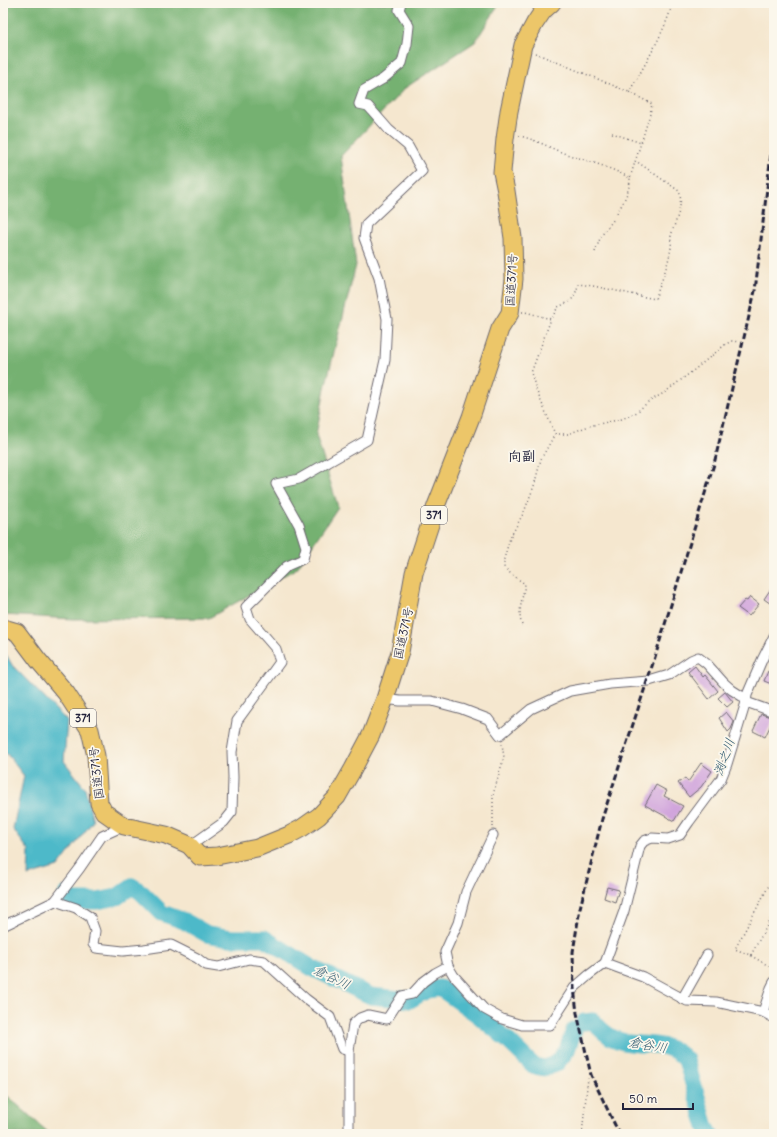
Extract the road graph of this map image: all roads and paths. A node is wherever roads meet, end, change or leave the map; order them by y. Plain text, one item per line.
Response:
1 (401, 3) edge
2 (552, 3) edge
3 (673, 3) edge
4 (523, 48) junction
5 (629, 92) junction
6 (612, 133) dead end
7 (506, 134) junction
8 (641, 143) junction
9 (636, 161) junction
10 (630, 178) junction
11 (617, 213) dead end
12 (614, 220) dead end
13 (595, 252) dead end
14 (510, 313) junction
15 (551, 319) junction
16 (739, 342) dead end
17 (555, 434) junction
18 (522, 625) dead end
19 (3, 628) edge
20 (774, 636) edge
21 (385, 699) junction
22 (746, 702) junction
23 (774, 712) edge
24 (500, 735) junction
25 (124, 826) junction
26 (493, 836) joint
27 (189, 845) junction
28 (774, 876) edge
29 (55, 901) junction
30 (774, 913) edge
31 (3, 926) edge
32 (750, 955) junction
33 (708, 956) dead end
34 (605, 963) junction
35 (448, 966) junction
36 (774, 969) edge
37 (774, 982) edge
38 (682, 999) junction
39 (763, 1012) junction
40 (774, 1018) edge
41 (349, 1051) junction
42 (588, 1078) dead end
43 (349, 1134) edge
44 (582, 1134) edge

1 - 27 street
2 - 4 highway, 国道371号 / 371
3 - 5 path
4 - 5 path
4 - 7 highway, 国道371号 / 371
5 - 8 path
6 - 8 path
7 - 10 path
7 - 14 highway, 国道371号 / 371
8 - 9 path
9 - 10 path
9 - 15 path
10 - 11 path
12 - 13 path
14 - 15 path
14 - 21 highway, 国道371号 / 371
15 - 17 path
16 - 17 path
17 - 18 path
19 - 25 highway, 国道371号 / 371
20 - 22 street
21 - 24 street
21 - 27 highway, 国道371号 / 371
22 - 23 street
22 - 24 street
22 - 34 street
24 - 26 path
25 - 27 highway, 国道371号 / 371
25 - 29 street
26 - 35 street
28 - 32 path
29 - 31 street
29 - 41 street
30 - 32 path
32 - 36 path
33 - 38 street
34 - 35 street
34 - 38 street
35 - 41 street
37 - 39 street
38 - 39 street
39 - 40 street
41 - 43 street
42 - 44 path

